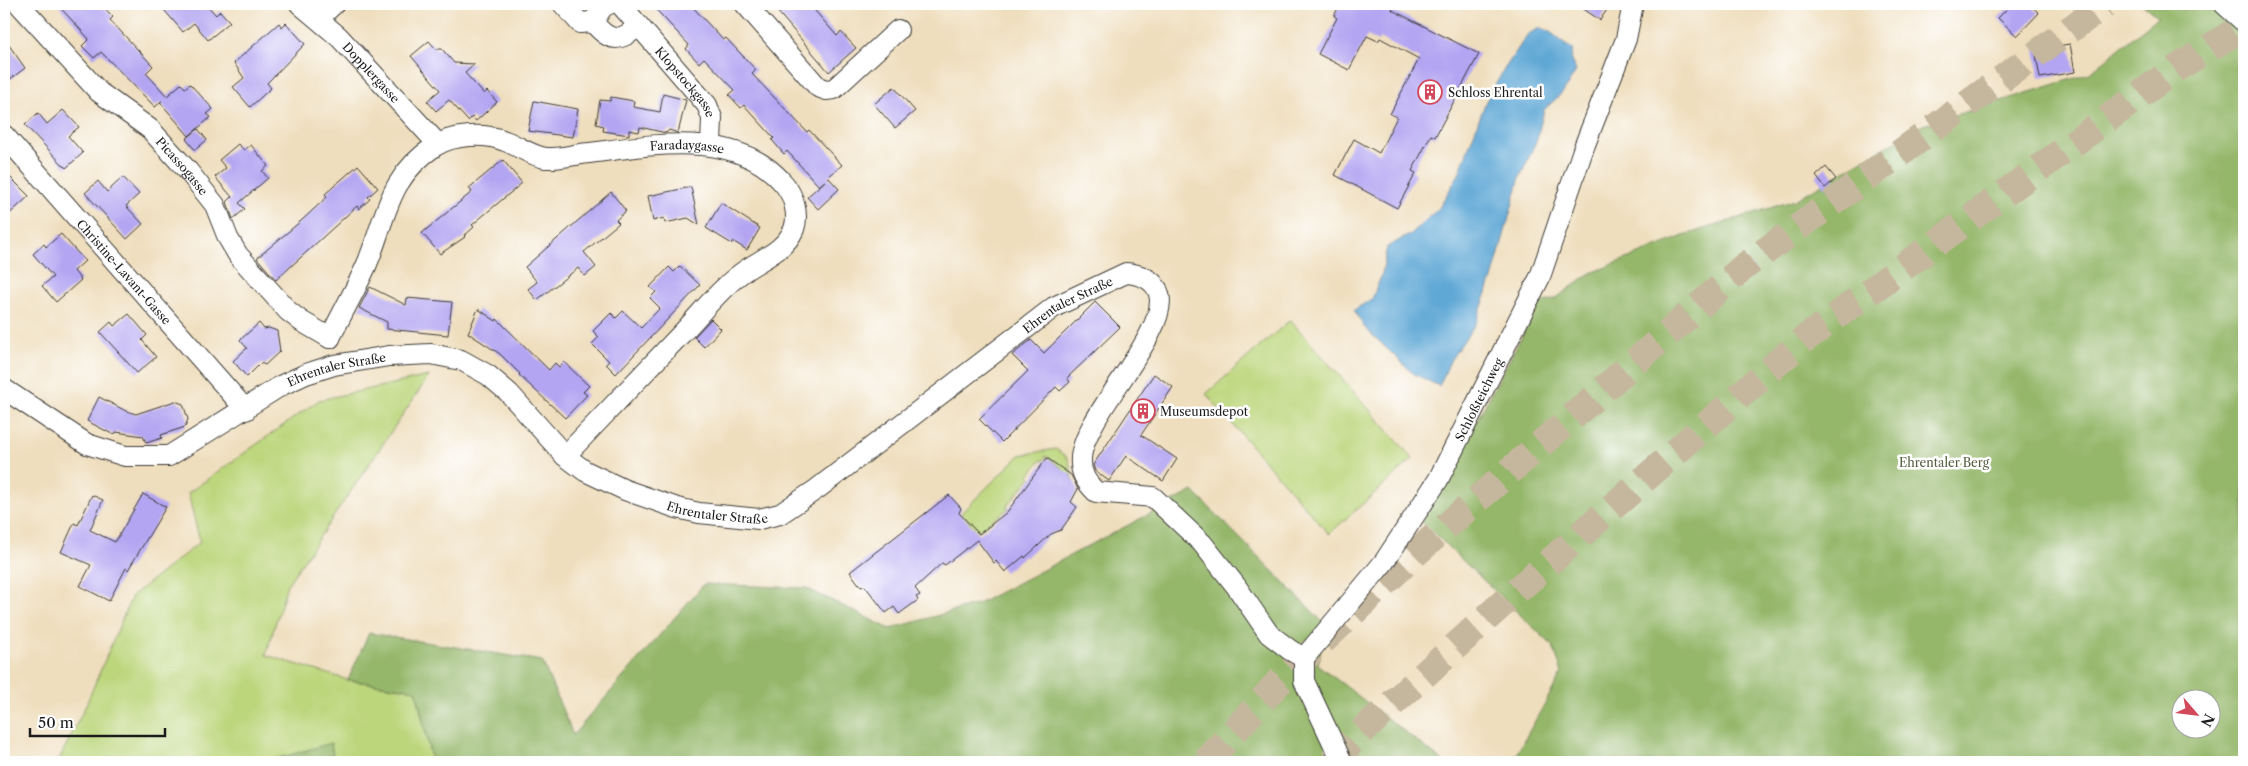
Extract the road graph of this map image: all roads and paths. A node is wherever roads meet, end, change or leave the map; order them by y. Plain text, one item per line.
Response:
1 (20, 4) edge
2 (300, 4) edge
3 (334, 4) edge
4 (563, 4) edge
5 (609, 4) edge
6 (620, 4) edge
7 (745, 4) edge
8 (1633, 4) edge
9 (2224, 4) edge
10 (319, 18) junction
11 (593, 22) junction
12 (2244, 22) edge
13 (639, 26) junction
14 (898, 30) dead end
15 (4, 135) edge
16 (438, 144) junction
17 (711, 145) junction
18 (330, 338) junction
19 (334, 365) junction
20 (4, 389) edge
21 (246, 410) junction
22 (565, 456) junction
23 (1304, 658) junction
24 (1342, 762) edge

1 - 18 street, Picassogasse
2 - 10 street, Dopplergasse
3 - 10 street
4 - 11 street
5 - 11 street
6 - 13 street, Klopstockgasse
7 - 14 street
8 - 23 street, Schloßteichweg
9 - 12 street
10 - 16 street, Dopplergasse
11 - 13 street
13 - 17 street, Klopstockgasse
15 - 21 street, Christine-Lavant-Gasse
16 - 17 street, Faradaygasse
16 - 18 street, Faradaygasse
17 - 22 street, Faradaygasse
18 - 19 street
19 - 21 street, Ehrentaler Straße
19 - 22 street, Ehrentaler Straße
20 - 21 street, Ehrentaler Straße
22 - 23 street, Ehrentaler Straße
23 - 24 street

